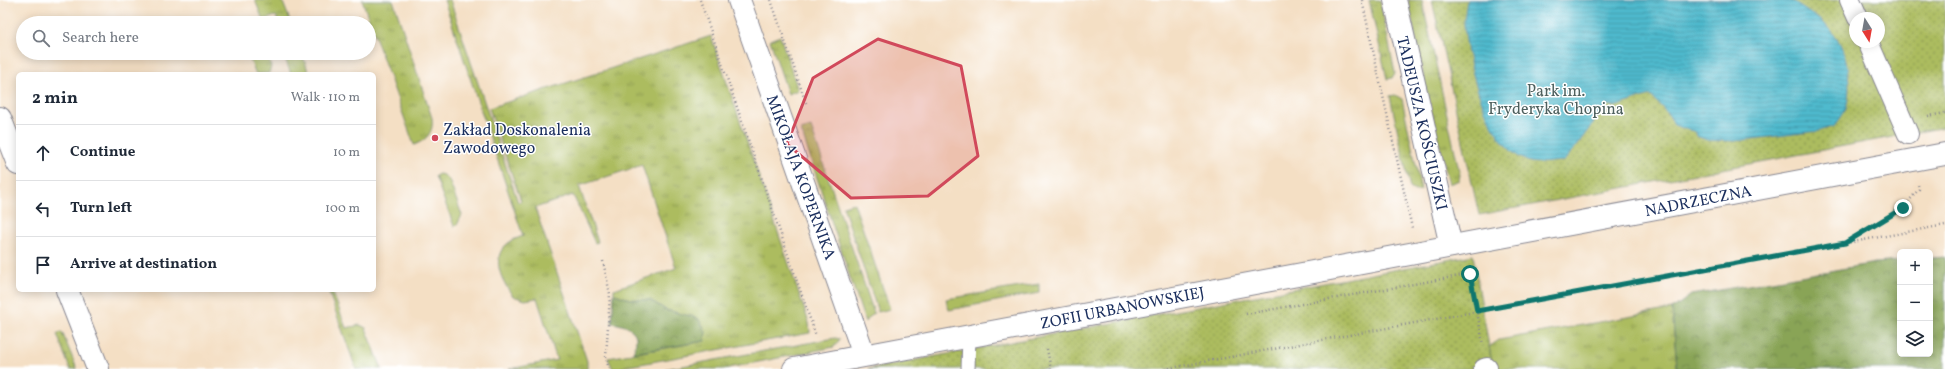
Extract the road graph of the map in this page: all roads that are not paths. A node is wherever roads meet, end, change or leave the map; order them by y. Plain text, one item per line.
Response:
1 (739, 0) edge
2 (1395, 0) edge
3 (1850, 0) edge
4 (1855, 12) edge
5 (1871, 48) edge
6 (0, 118) edge
7 (1908, 134) dead end
8 (1945, 154) edge
9 (16, 159) edge
10 (1451, 246) junction
11 (68, 292) edge
12 (969, 335) junction
13 (864, 354) junction
14 (98, 369) edge
15 (794, 369) edge
16 (968, 369) edge

1 - 13 street, MIKOŁAJA KOPERNIKA
2 - 10 street, TADEUSZA KOŚCIUSZKI
3 - 4 street
5 - 7 street
6 - 9 street
8 - 10 street, NADRZECZNA
10 - 12 street, ZOFII URBANOWSKIEJ
11 - 14 street
12 - 13 street, ZOFII URBANOWSKIEJ
12 - 16 lane
13 - 15 street, ZOFII URBANOWSKIEJ

